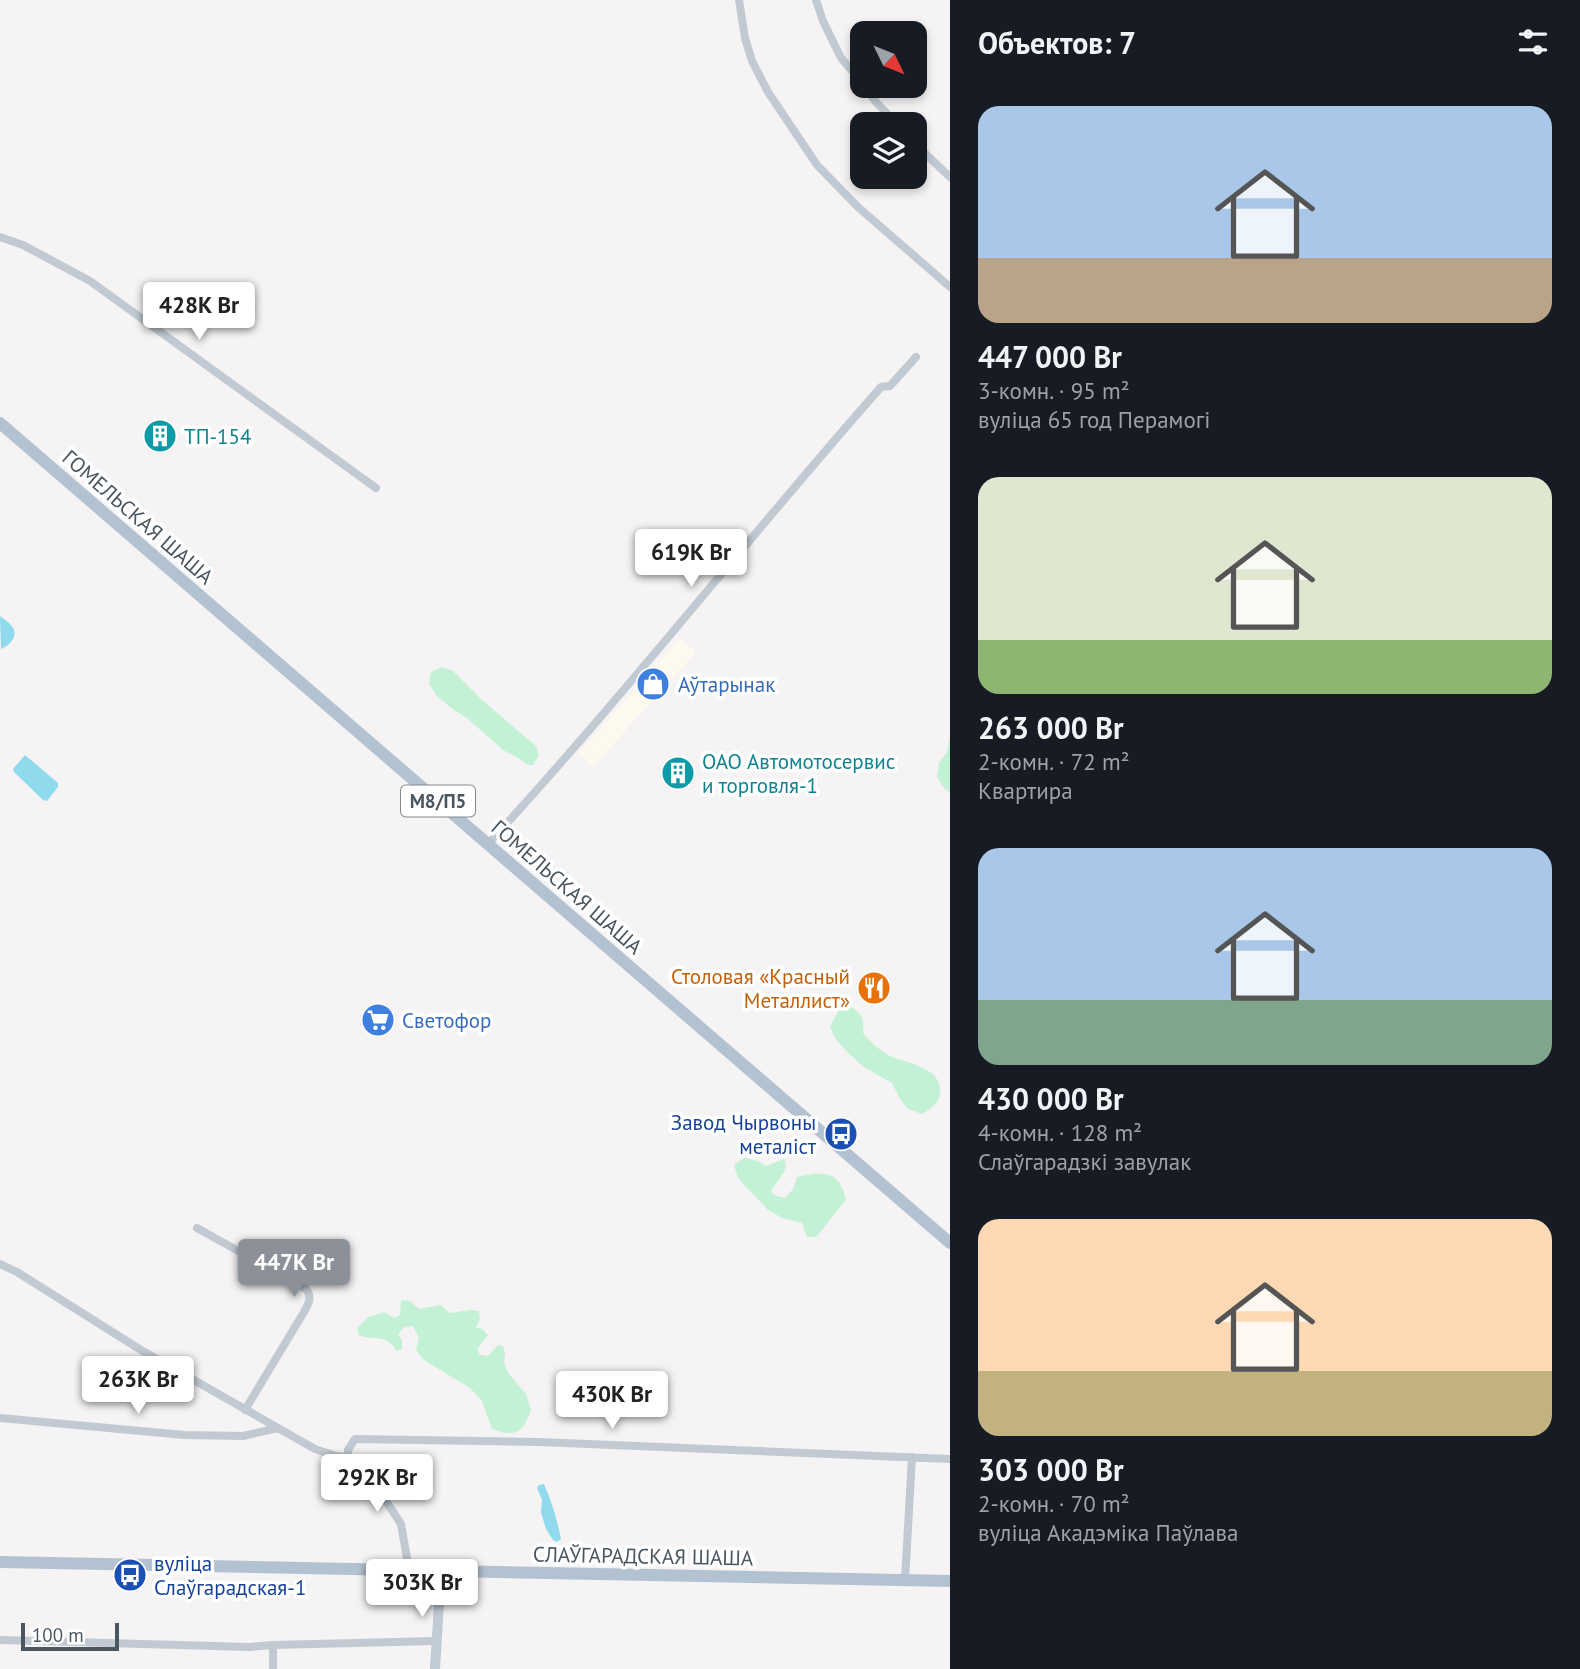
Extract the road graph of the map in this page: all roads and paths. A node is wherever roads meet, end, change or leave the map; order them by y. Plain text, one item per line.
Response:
1 (739, 0) edge
2 (816, 0) edge
3 (850, 69) edge
4 (873, 98) edge
5 (885, 112) edge
6 (927, 155) edge
7 (950, 177) edge
8 (0, 237) edge
9 (950, 287) edge
10 (916, 357) dead end
11 (0, 423) edge
12 (376, 488) dead end
13 (488, 844) junction
14 (197, 1228) dead end
15 (950, 1243) edge
16 (0, 1264) edge
17 (246, 1410) junction
18 (0, 1418) edge
19 (278, 1428) junction
20 (348, 1457) junction
21 (912, 1457) junction
22 (950, 1459) edge
23 (0, 1562) edge
24 (409, 1570) junction
25 (441, 1570) junction
26 (905, 1580) junction
27 (950, 1581) edge
28 (0, 1640) edge
29 (436, 1640) junction
30 (273, 1644) junction
31 (273, 1669) edge
32 (435, 1669) edge

1 - 9 street
2 - 3 street
4 - 5 street
6 - 7 street
8 - 12 street
10 - 13 street
11 - 13 main road, ГОМЕЛЬСКАЯ ШАША / М8/П5
13 - 15 main road, ГОМЕЛЬСКАЯ ШАША / М8/П5
14 - 17 street
16 - 17 street
17 - 19 street
18 - 19 street
19 - 20 street
20 - 21 street
20 - 24 street
21 - 22 street
21 - 26 street
23 - 24 main road, СЛАЎГАРАДСКАЯ ШАША
24 - 25 main road, СЛАЎГАРАДСКАЯ ШАША
25 - 26 main road, СЛАЎГАРАДСКАЯ ШАША
25 - 29 main road
26 - 27 main road, СЛАЎГАРАДСКАЯ ШАША
28 - 30 street
29 - 30 street
29 - 32 main road
30 - 31 street

